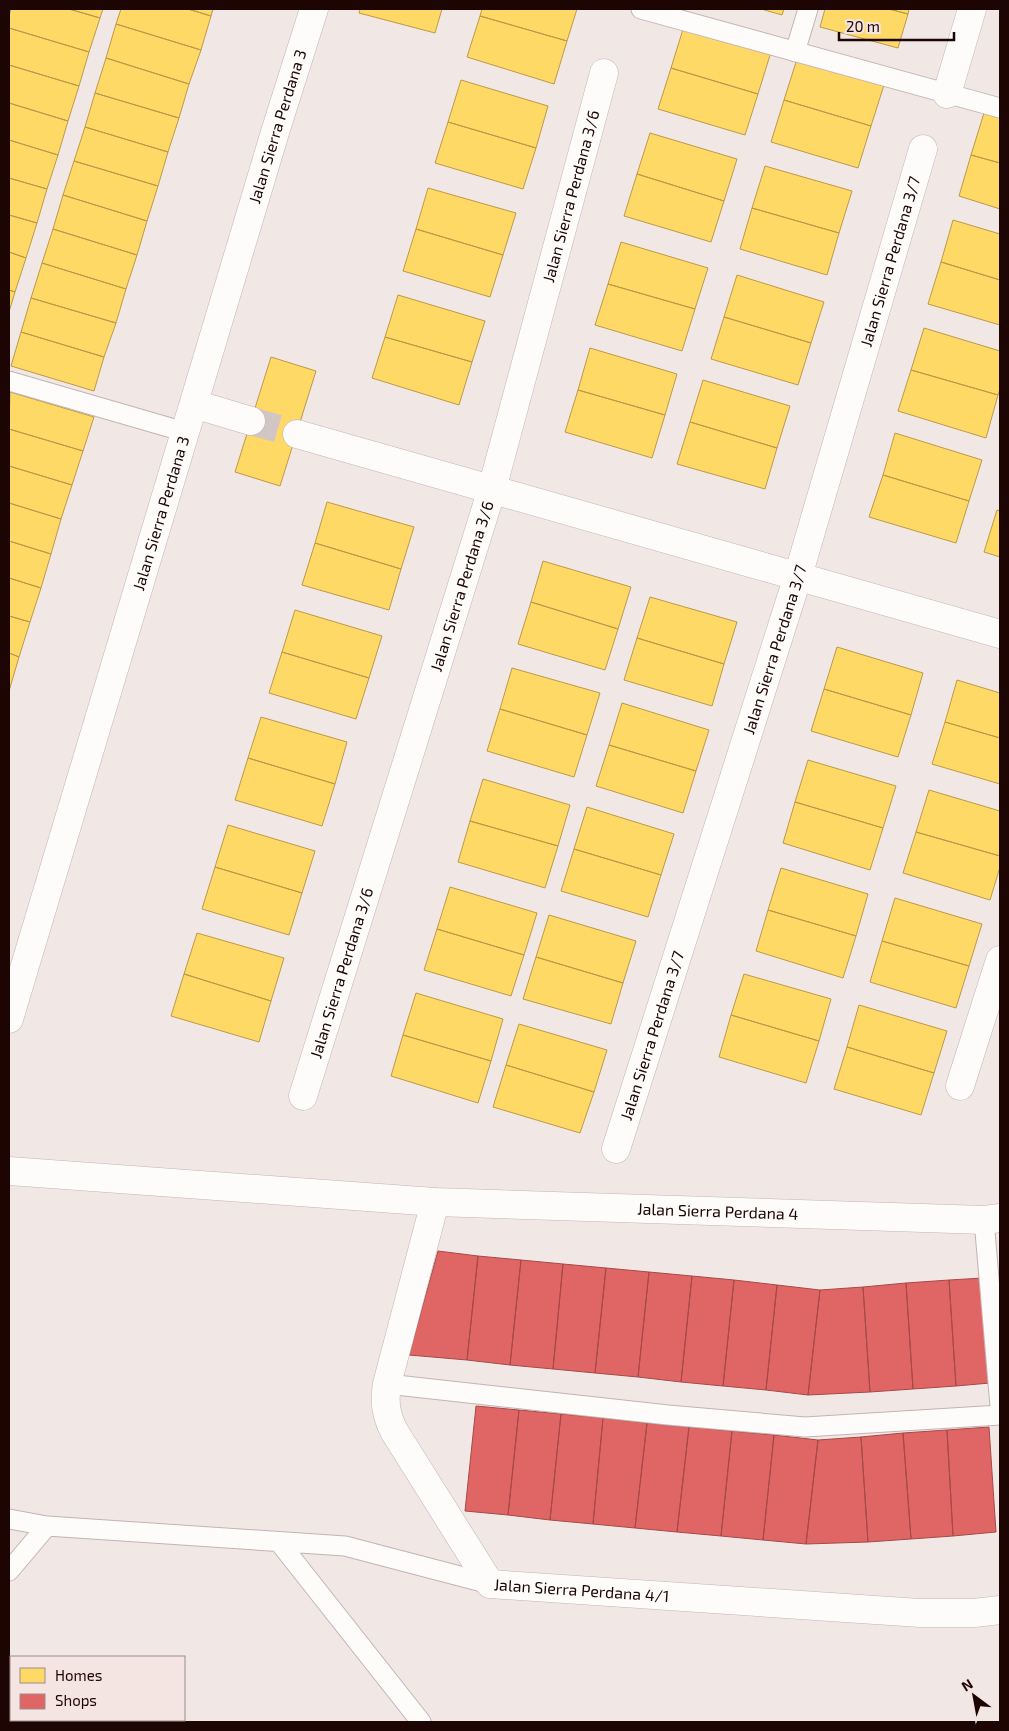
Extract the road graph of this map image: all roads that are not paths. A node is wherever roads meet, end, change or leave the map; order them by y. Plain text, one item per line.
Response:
1 (314, 9) edge
2 (641, 9) edge
3 (808, 9) edge
4 (972, 9) edge
5 (795, 52) junction
6 (604, 73) dead end
7 (947, 94) junction
8 (1000, 108) edge
9 (923, 149) dead end
10 (9, 381) edge
11 (194, 404) junction
12 (251, 420) tunnel mouth
13 (185, 432) junction
14 (297, 434) tunnel mouth
15 (492, 489) junction
16 (798, 576) junction
17 (1000, 634) edge
18 (1000, 960) edge
19 (9, 1019) edge
20 (960, 1086) dead end
21 (302, 1096) dead end
22 (616, 1149) dead end
23 (9, 1171) edge
24 (436, 1202) junction
25 (992, 1219) edge
26 (387, 1384) junction
27 (1000, 1406) edge
28 (1000, 1415) edge
29 (9, 1519) edge
30 (47, 1526) junction
31 (279, 1542) junction
32 (9, 1571) edge
33 (490, 1584) junction
34 (1000, 1610) edge
35 (421, 1722) edge

1 - 11 street, Jalan Sierra Perdana 3
2 - 5 lane
3 - 5 lane
4 - 7 street
5 - 7 lane
6 - 15 street, Jalan Sierra Perdana 3/6
7 - 8 lane
9 - 16 street, Jalan Sierra Perdana 3/7
10 - 13 lane
11 - 12 street
11 - 13 street, Jalan Sierra Perdana 3
13 - 19 street, Jalan Sierra Perdana 3
14 - 15 street
15 - 16 street
15 - 21 street, Jalan Sierra Perdana 3/6
16 - 17 street
16 - 22 street, Jalan Sierra Perdana 3/7
18 - 20 street
23 - 24 street, Jalan Sierra Perdana 4
24 - 25 street, Jalan Sierra Perdana 4
24 - 26 street, Jalan Sierra Perdana 4/1
25 - 27 lane
26 - 28 lane
26 - 33 street, Jalan Sierra Perdana 4/1
29 - 30 lane
30 - 31 lane
30 - 32 lane
31 - 33 lane
31 - 35 lane
33 - 34 street, Jalan Sierra Perdana 4/1

